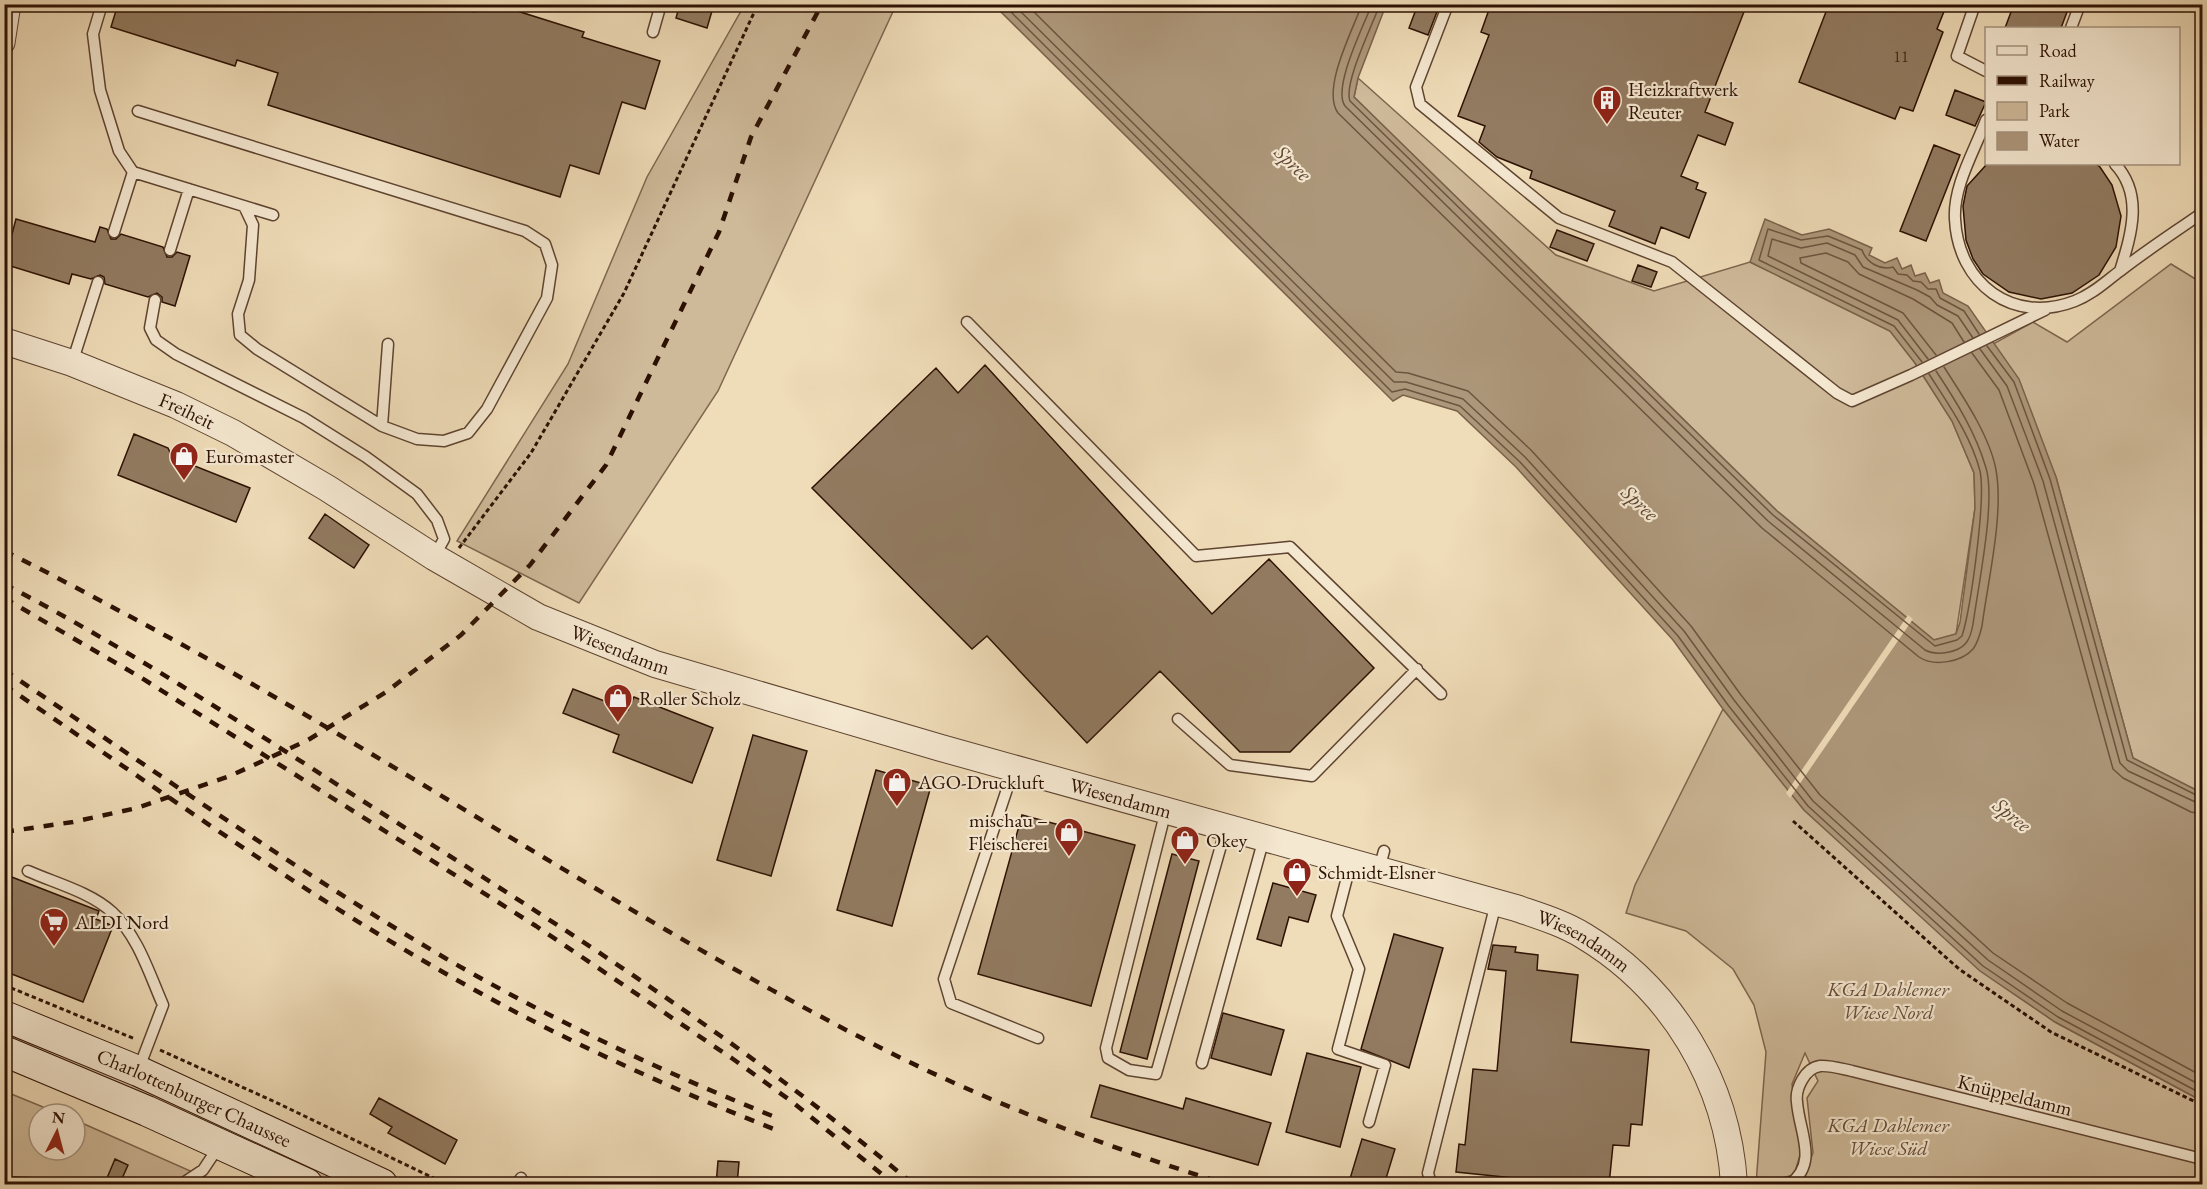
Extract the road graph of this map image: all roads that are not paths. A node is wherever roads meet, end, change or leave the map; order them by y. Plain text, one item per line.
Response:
1 (10, 4) edge
2 (102, 4) edge
3 (661, 4) edge
4 (1448, 4) edge
5 (1976, 4) edge
6 (2080, 4) edge
7 (2071, 27) edge
8 (653, 32) dead end
9 (4, 43) edge
10 (1985, 70) edge
11 (138, 111) dead end
12 (1985, 123) edge
13 (2116, 165) edge
14 (133, 172) junction
15 (189, 189) junction
16 (244, 206) junction
17 (2202, 213) edge
18 (273, 215) dead end
19 (114, 232) dead end
20 (170, 250) dead end
21 (2120, 271) junction
22 (98, 282) dead end
23 (155, 300) dead end
24 (2044, 310) junction
25 (967, 322) dead end
26 (4, 341) edge
27 (388, 344) dead end
28 (72, 363) junction
29 (382, 426) junction
30 (441, 561) junction
31 (1417, 669) junction
32 (1441, 694) dead end
33 (1178, 719) dead end
34 (1014, 768) junction
35 (1166, 810) junction
36 (1226, 827) junction
37 (1264, 837) junction
38 (1351, 862) junction
39 (28, 871) dead end
40 (1496, 903) junction
41 (4, 1016) edge
42 (1038, 1038) dead end
43 (4, 1051) edge
44 (143, 1058) junction
45 (1202, 1063) dead end
46 (1369, 1122) dead end
47 (220, 1144) junction
48 (2202, 1159) edge
49 (4, 1182) edge
50 (43, 1185) edge
51 (182, 1185) edge
52 (307, 1185) edge
53 (382, 1185) edge
54 (1431, 1185) edge
55 (1734, 1185) edge
56 (1790, 1185) edge

1 - 9 street
2 - 14 lane
3 - 8 lane
4 - 24 lane
5 - 10 lane
6 - 7 lane
11 - 29 lane
12 - 24 lane
13 - 21 lane
14 - 15 lane
14 - 19 lane
15 - 16 lane
15 - 20 lane
16 - 18 lane
16 - 29 lane
17 - 21 lane
21 - 24 lane
22 - 28 lane
23 - 30 lane
25 - 31 lane
26 - 28 street, Freiheit
27 - 29 lane
28 - 30 street, Freiheit
30 - 34 street, Wiesendamm
31 - 32 lane
31 - 33 lane
34 - 35 street, Wiesendamm
34 - 42 lane
35 - 36 street, Wiesendamm
35 - 36 lane
36 - 37 street, Wiesendamm
37 - 38 street, Wiesendamm
37 - 45 lane
38 - 40 street, Wiesendamm
38 - 46 lane
39 - 44 lane
40 - 54 lane
40 - 55 street, Wiesendamm
41 - 44 main road, Charlottenburger Chaussee
43 - 47 main road, Charlottenburger Chaussee
44 - 53 main road, Charlottenburger Chaussee
47 - 51 lane
47 - 52 main road, Charlottenburger Chaussee
48 - 56 lane, Knüppeldamm
49 - 50 lane

